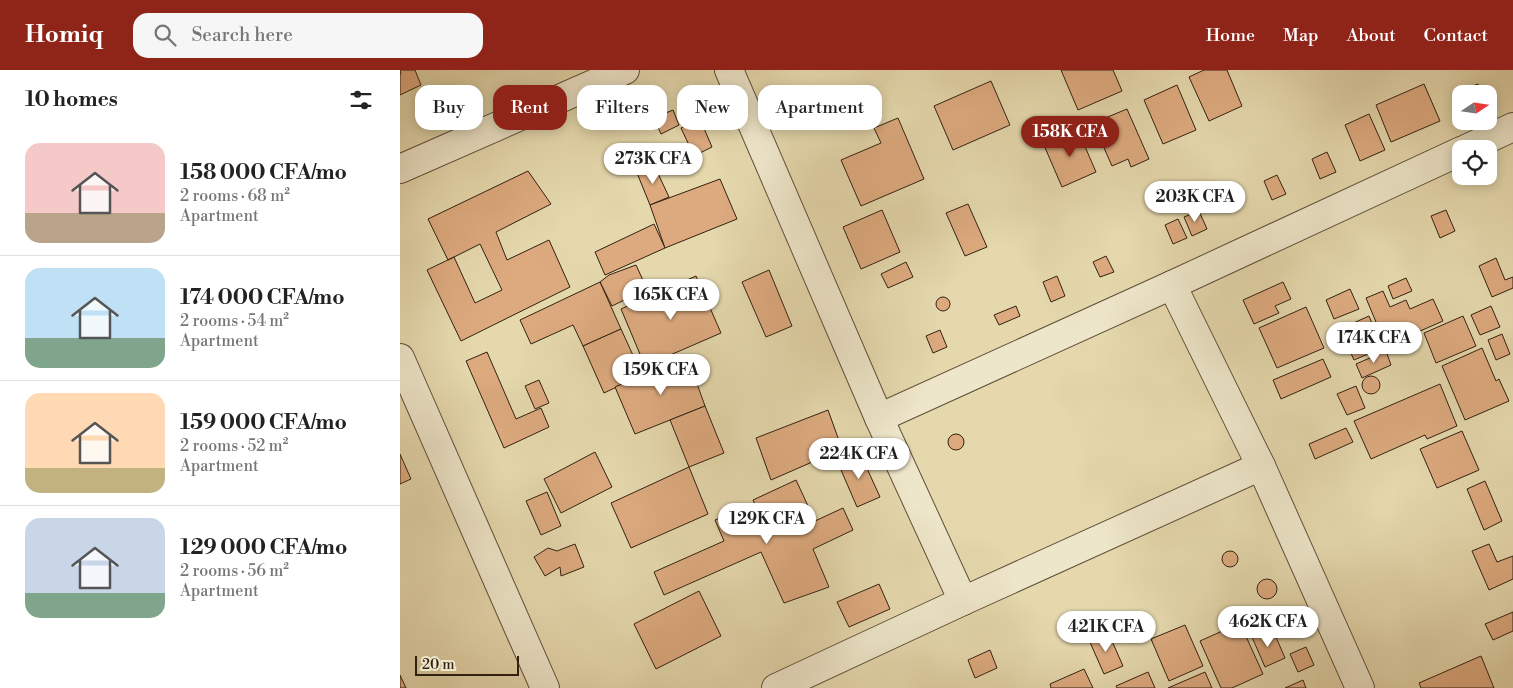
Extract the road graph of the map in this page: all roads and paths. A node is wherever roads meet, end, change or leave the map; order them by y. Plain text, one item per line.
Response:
1 (625, 70) edge
2 (729, 70) edge
3 (1513, 127) edge
4 (1485, 140) edge
5 (1452, 155) edge
6 (400, 169) edge
7 (1172, 285) junction
8 (400, 358) edge
9 (880, 418) junction
10 (1261, 466) junction
11 (963, 601) junction
12 (545, 688) edge
13 (776, 688) edge
14 (1360, 688) edge

1 - 6 street
2 - 9 street
3 - 4 street
5 - 7 street
7 - 9 street
7 - 10 street
8 - 12 street
9 - 11 street
10 - 11 street
10 - 14 street
11 - 13 street

